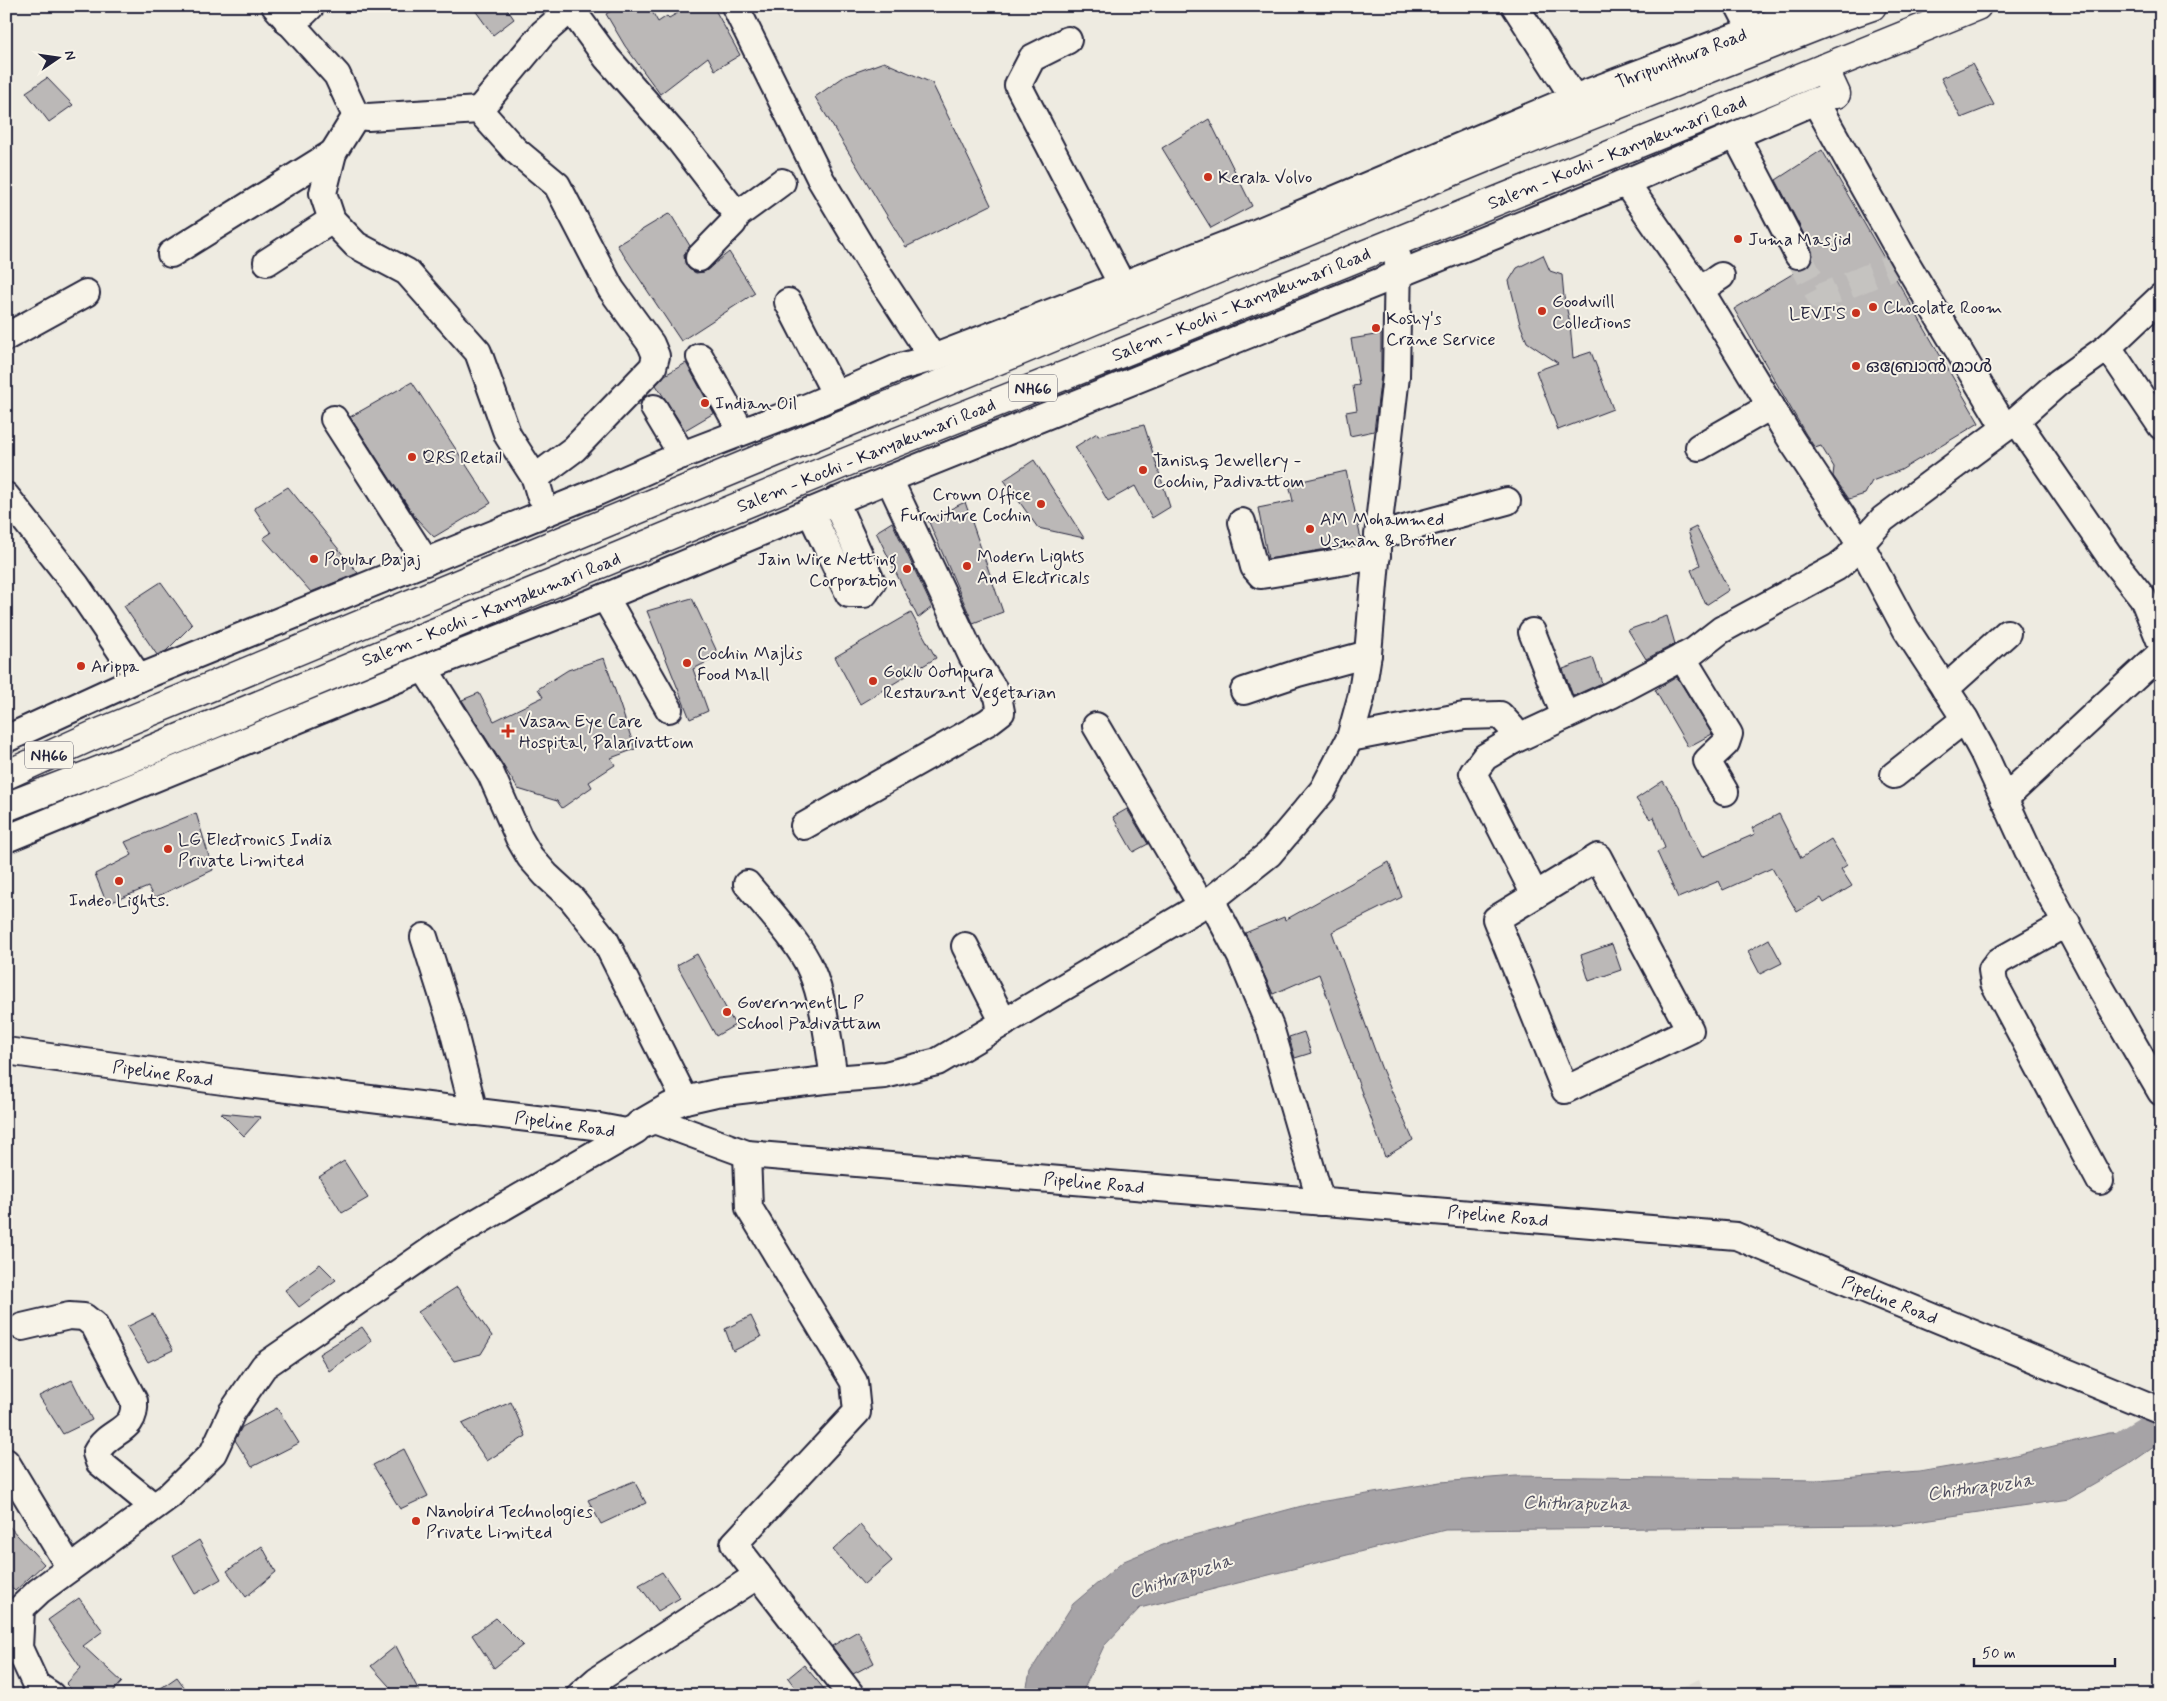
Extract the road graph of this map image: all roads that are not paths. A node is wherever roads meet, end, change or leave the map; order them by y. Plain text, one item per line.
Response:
1 (311, 6) edge
2 (735, 6) edge
3 (1515, 6) edge
4 (1739, 6) edge
5 (1815, 6) edge
6 (1872, 6) edge
7 (1977, 6) edge
8 (573, 8) edge
9 (282, 14) edge
10 (1752, 31) junction
11 (1068, 40) dead end
12 (1824, 68) junction
13 (1670, 73) junction
14 (1825, 97) junction
15 (1574, 98) junction
16 (479, 110) junction
17 (356, 116) junction
18 (1736, 136) junction
19 (333, 153) junction
20 (782, 182) dead end
21 (1626, 182) junction
22 (737, 215) junction
23 (332, 220) junction
24 (1398, 241) junction
25 (171, 254) dead end
26 (1798, 254) tunnel mouth
27 (699, 258) dead end
28 (267, 262) dead end
29 (1398, 273) junction
30 (1721, 276) dead end
31 (1700, 290) junction
32 (86, 292) dead end
33 (2161, 296) edge
34 (1124, 297) junction
35 (788, 302) dead end
36 (6, 337) edge
37 (1139, 346) junction
38 (2108, 347) junction
39 (700, 356) dead end
40 (933, 358) junction
41 (836, 395) junction
42 (1771, 406) junction
43 (654, 408) dead end
44 (334, 419) dead end
45 (2010, 424) junction
46 (2161, 426) edge
47 (740, 431) junction
48 (912, 436) junction
49 (1699, 447) dead end
50 (694, 451) junction
51 (923, 465) junction
52 (718, 477) junction
53 (535, 478) junction
54 (889, 479) junction
55 (6, 496) edge
56 (835, 501) junction
57 (1507, 501) dead end
58 (810, 511) junction
59 (544, 514) junction
60 (1242, 522) dead end
61 (1861, 545) junction
62 (1378, 546) junction
63 (426, 562) junction
64 (605, 597) junction
65 (1532, 632) dead end
66 (2007, 633) dead end
67 (2161, 643) edge
68 (2161, 653) edge
69 (1368, 654) junction
70 (1682, 656) junction
71 (424, 668) junction
72 (139, 678) junction
73 (1945, 689) junction
74 (1244, 691) dead end
75 (669, 709) dead end
76 (69, 710) junction
77 (1566, 716) junction
78 (1965, 719) junction
79 (1096, 726) dead end
80 (92, 736) junction
81 (1350, 738) junction
82 (6, 739) edge
83 (1512, 741) junction
84 (90, 774) junction
85 (6, 775) edge
86 (1894, 775) dead end
87 (1725, 792) dead end
88 (2004, 799) junction
89 (102, 800) junction
90 (6, 807) edge
91 (804, 826) dead end
92 (6, 838) edge
93 (747, 884) dead end
94 (1536, 895) junction
95 (1207, 903) junction
96 (2066, 923) junction
97 (424, 937) dead end
98 (965, 946) dead end
99 (1004, 1023) junction
100 (6, 1051) edge
101 (834, 1078) junction
102 (2161, 1092) edge
103 (685, 1100) junction
104 (474, 1112) junction
105 (654, 1120) junction
106 (626, 1132) junction
107 (747, 1154) junction
108 (2100, 1181) dead end
109 (1321, 1202) junction
110 (22, 1327) dead end
111 (2161, 1412) edge
112 (6, 1462) edge
113 (154, 1506) junction
114 (70, 1568) junction
115 (758, 1575) junction
116 (13, 1599) edge
117 (36, 1691) edge
118 (580, 1695) edge
119 (851, 1695) edge

1 - 9 street
2 - 40 street
3 - 15 street
4 - 10 street
5 - 10 street, Thripunithura Road
6 - 13 highway, Salem - Kochi - Kanyakumari Road / NH66
7 - 12 highway, Salem - Kochi - Kanyakumari Road / NH66
8 - 16 street
8 - 22 street
9 - 17 street
10 - 13 street, Thripunithura Road
11 - 34 street
12 - 14 highway
12 - 24 highway, Salem - Kochi - Kanyakumari Road / NH66
13 - 15 street, Thripunithura Road
13 - 34 highway, Salem - Kochi - Kanyakumari Road / NH66
14 - 18 street
14 - 45 street
15 - 34 street, Thripunithura Road
16 - 17 street
16 - 53 street
17 - 19 street
18 - 21 street
18 - 26 street
19 - 23 street
19 - 25 street
20 - 22 street
21 - 29 street
21 - 31 street
22 - 27 street
23 - 28 street
23 - 53 street
24 - 29 street
24 - 37 highway, Salem - Kochi - Kanyakumari Road / NH66
29 - 51 street
29 - 62 street
30 - 31 street
31 - 42 street
32 - 36 street
33 - 38 street
34 - 37 highway
34 - 40 street, Thripunithura Road
34 - 52 highway, Salem - Kochi - Kanyakumari Road / NH66
35 - 41 street
37 - 48 highway, Salem - Kochi - Kanyakumari Road / NH66
38 - 45 street
38 - 46 street
39 - 47 street
40 - 41 street, Thripunithura Road
41 - 47 street, Thripunithura Road
42 - 49 street
42 - 61 street
43 - 50 street
44 - 63 street
45 - 61 street
45 - 67 street
47 - 50 street, Thripunithura Road
48 - 51 street
48 - 84 highway, Salem - Kochi - Kanyakumari Road / NH66
50 - 52 street
50 - 59 street, Thripunithura Road
51 - 54 street
52 - 80 highway, Salem - Kochi - Kanyakumari Road / NH66
53 - 59 street
54 - 56 street
54 - 91 street
55 - 72 street
56 - 58 street
56 - 58 street
57 - 62 street
58 - 64 street
59 - 63 street, Thripunithura Road
60 - 62 street
61 - 70 street
61 - 73 street
62 - 69 street
63 - 72 street, Thripunithura Road
64 - 71 street
64 - 75 street
65 - 77 street
66 - 73 street
68 - 88 street
69 - 74 street
69 - 81 street
70 - 77 street
70 - 87 street
71 - 89 street
71 - 103 street
72 - 76 street, Thripunithura Road
73 - 78 street
76 - 80 street
76 - 82 street
77 - 83 street
78 - 86 street
78 - 88 street
79 - 95 street
80 - 85 highway, Salem - Kochi - Kanyakumari Road / NH66
81 - 83 street
81 - 95 street
83 - 94 street
84 - 89 street
84 - 90 highway, Salem - Kochi - Kanyakumari Road / NH66
88 - 96 street
89 - 92 street
93 - 101 street
94 - 94 street
95 - 99 street
95 - 109 street
96 - 102 street
96 - 108 street
97 - 104 street
98 - 99 street
99 - 101 street
100 - 104 street, Pipeline Road
101 - 103 street
103 - 106 street
104 - 106 street, Pipeline Road
105 - 106 street, Pipeline Road
105 - 107 street, Pipeline Road
105 - 113 street
107 - 109 street, Pipeline Road
107 - 115 street
109 - 111 street, Pipeline Road
110 - 113 street
112 - 114 street
113 - 114 street
114 - 116 street
115 - 118 street
115 - 119 street
116 - 117 street

